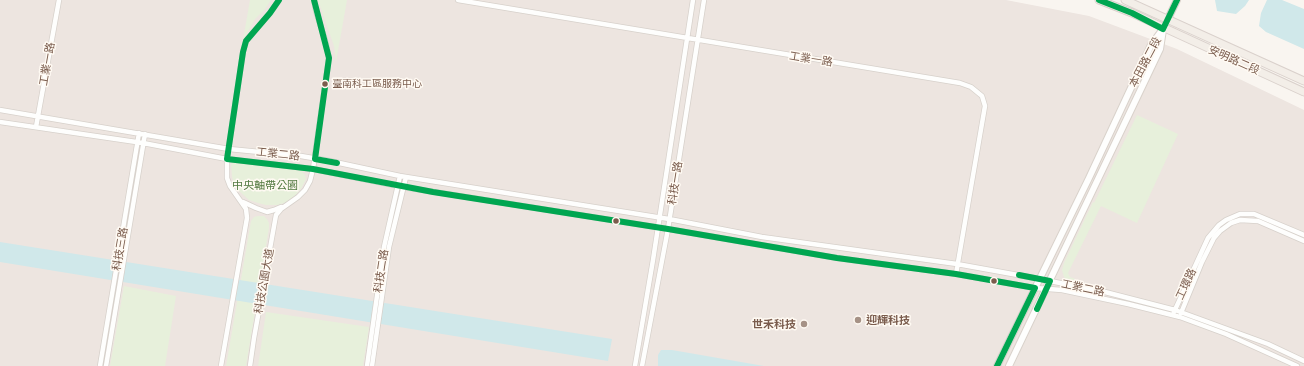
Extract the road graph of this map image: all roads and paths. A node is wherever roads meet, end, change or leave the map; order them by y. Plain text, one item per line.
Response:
1 (59, 0) edge
2 (279, 0) edge
3 (314, 0) edge
4 (458, 0) edge
5 (693, 0) edge
6 (704, 0) edge
7 (1099, 0) edge
8 (1125, 0) edge
9 (1177, 0) edge
10 (1168, 20) junction
11 (1164, 29) junction
12 (688, 38) junction
13 (698, 40) junction
14 (1304, 80) edge
15 (1304, 92) edge
16 (0, 110) edge
17 (38, 116) junction
18 (0, 122) edge
19 (36, 127) junction
20 (139, 133) junction
21 (145, 134) junction
22 (138, 143) junction
23 (143, 144) junction
24 (229, 149) junction
25 (227, 159) junction
26 (315, 159) junction
27 (313, 169) junction
28 (400, 176) junction
29 (406, 177) junction
30 (400, 187) junction
31 (242, 201) junction
32 (290, 203) junction
33 (1248, 214) junction
34 (659, 218) junction
35 (669, 219) junction
36 (1248, 220) junction
37 (658, 228) junction
38 (668, 229) junction
39 (1304, 235) edge
40 (1304, 241) edge
41 (1203, 255) junction
42 (957, 264) junction
43 (956, 274) junction
44 (1040, 279) junction
45 (1050, 281) junction
46 (1035, 288) junction
47 (1046, 289) junction
48 (1128, 298) junction
49 (1126, 304) junction
50 (1175, 310) junction
51 (1172, 315) junction
52 (1181, 315) junction
53 (1282, 351) junction
54 (1278, 357) junction
55 (1304, 361) edge
56 (100, 366) edge
57 (106, 366) edge
58 (221, 366) edge
59 (250, 366) edge
60 (367, 366) edge
61 (372, 366) edge
62 (635, 366) edge
63 (642, 366) edge
64 (997, 366) edge
65 (1009, 366) edge
66 (1297, 366) edge

1 - 17 street, 工業一路
2 - 24 street, 科技公園大道
3 - 26 street, 科技公園大道
4 - 12 street, 工業一路
5 - 12 street, 科技一路
6 - 13 street, 科技一路
7 - 11 main road, 安明路二段
8 - 10 main road, 安明路二段
9 - 10 street
10 - 11 street
10 - 14 main road, 安明路二段
11 - 15 main road, 安明路二段
11 - 44 street, 本田路二段
11 - 45 street, 本田路二段
12 - 13 street, 工業一路
12 - 34 street, 科技一路
13 - 35 street, 科技一路
13 - 42 street, 工業一路
16 - 17 street, 工業二路
17 - 19 street, 工業一路
17 - 20 street, 工業二路
18 - 19 street, 工業二路
19 - 22 street, 工業二路
20 - 21 street, 工業二路
20 - 22 street, 科技三路
21 - 23 street, 科技三路
21 - 24 street, 工業二路
22 - 23 street, 工業二路
22 - 56 street, 科技三路
23 - 25 street, 工業二路
23 - 57 street, 科技三路
24 - 25 street, 科技公園大道
24 - 26 street, 工業二路
25 - 27 street, 工業二路
25 - 31 street, 科技公園大道
26 - 27 street, 科技公園大道
26 - 28 street, 工業二路
27 - 30 street, 工業二路
27 - 32 street, 科技公園大道
28 - 29 street, 工業二路
28 - 30 street, 科技二路
29 - 30 street, 科技二路
29 - 34 street, 工業二路
30 - 37 street, 工業二路
30 - 60 street, 科技二路
30 - 61 street, 科技二路
31 - 32 street, 科技公園大道
31 - 58 street, 科技公園大道
32 - 59 street, 科技公園大道
33 - 36 street
33 - 39 street
33 - 41 street, 工環路
34 - 35 street, 工業二路
34 - 37 street, 科技一路
35 - 38 street, 科技一路
35 - 42 street, 工業二路
36 - 40 street, 工環路
36 - 41 street, 工環路
37 - 38 street, 工業二路
37 - 62 street, 科技一路
38 - 43 street, 工業二路
38 - 63 street, 科技一路
41 - 50 street, 工環路
41 - 52 street, 工環路
42 - 43 street, 工業一路
42 - 44 street, 工業二路
43 - 46 street, 工業二路
44 - 45 street, 工業二路
44 - 46 street, 本田路二段
45 - 47 street, 本田路二段
45 - 48 street, 工業二路
46 - 47 street, 工業二路
46 - 64 street, 本田路二段
47 - 49 street, 工業二路
47 - 65 street, 本田路二段
48 - 49 street
48 - 50 street, 工業二路
49 - 51 street, 工業二路
50 - 51 street, 工環路
50 - 52 street, 工業二路
51 - 52 street, 工業二路
52 - 53 street, 工業二路
52 - 54 street, 工業二路
53 - 54 street
53 - 55 street, 工業二路
54 - 66 street, 工業二路

